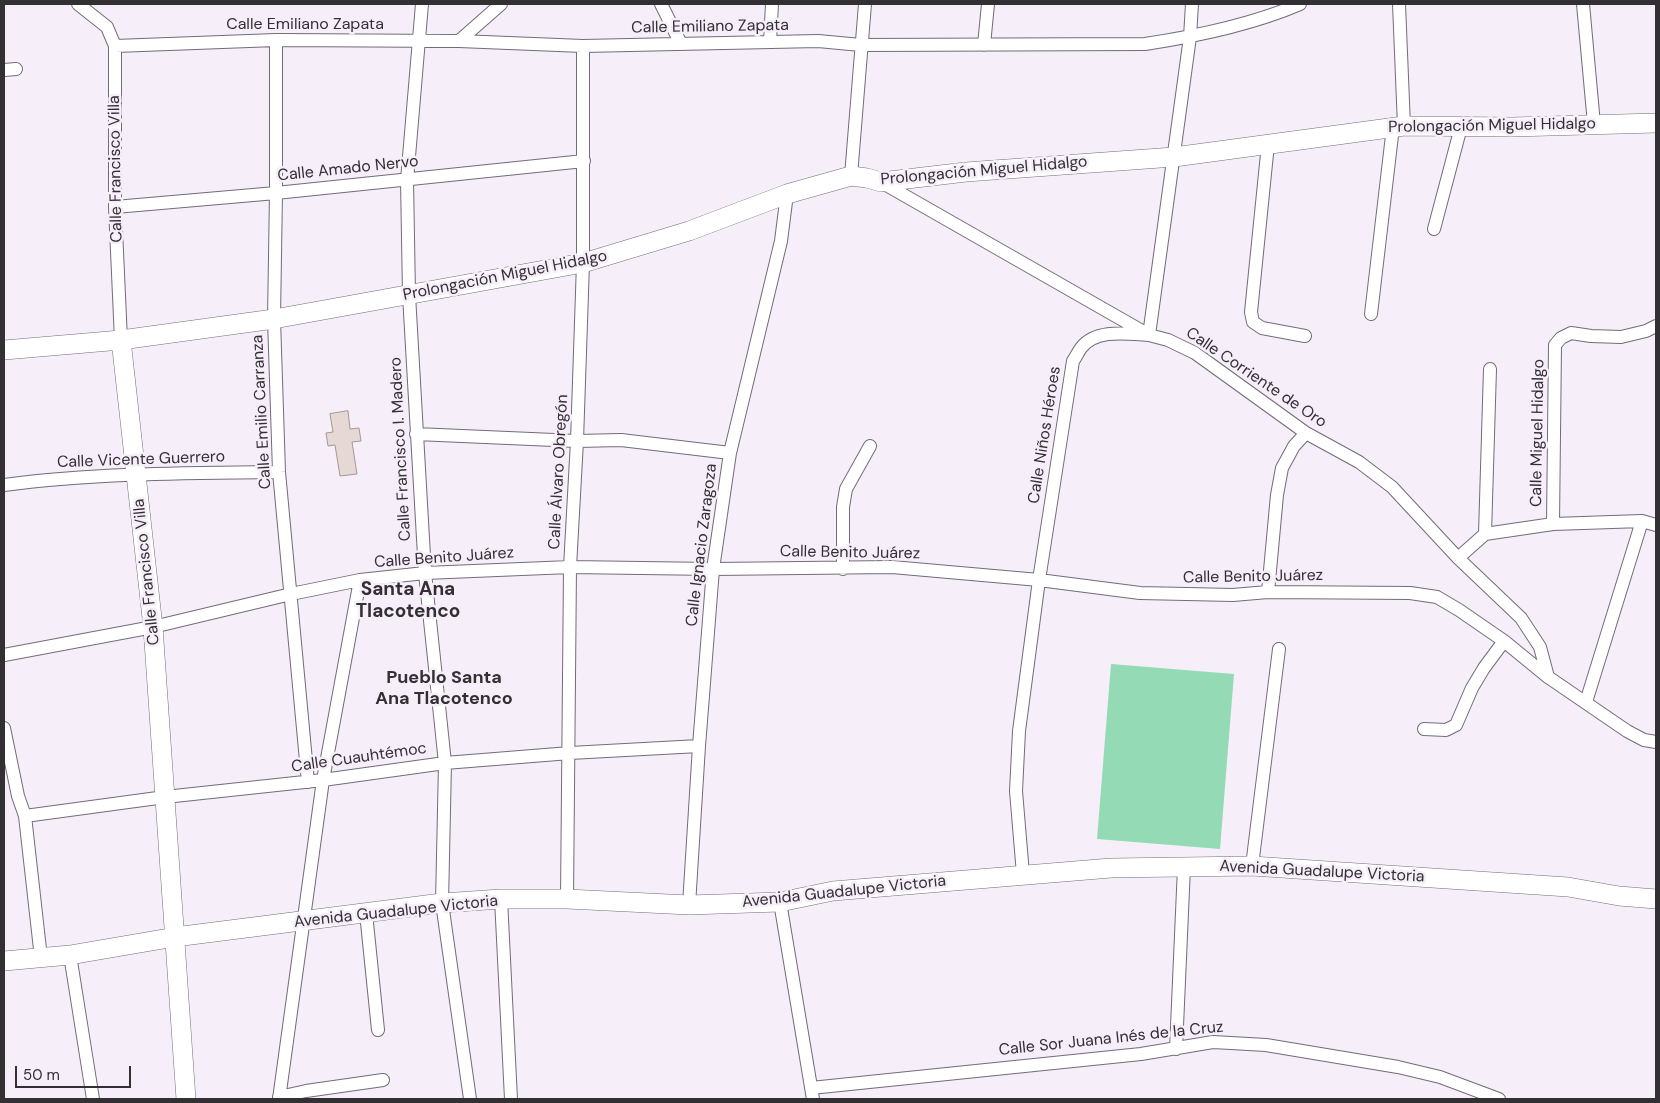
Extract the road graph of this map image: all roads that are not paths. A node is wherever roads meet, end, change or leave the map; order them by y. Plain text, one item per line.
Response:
1 (78, 4) edge
2 (422, 4) edge
3 (501, 4) edge
4 (661, 4) edge
5 (772, 4) edge
6 (865, 4) edge
7 (988, 4) edge
8 (1192, 4) edge
9 (1300, 4) edge
10 (1399, 4) edge
11 (1583, 4) edge
12 (1190, 37) junction
13 (276, 40) junction
14 (459, 41) junction
15 (418, 42) junction
16 (770, 42) junction
17 (681, 44) junction
18 (861, 45) junction
19 (984, 45) junction
20 (115, 46) junction
21 (583, 46) junction
22 (1656, 123) edge
23 (1594, 124) junction
24 (1399, 126) junction
25 (1461, 127) junction
26 (1268, 144) junction
27 (1174, 157) junction
28 (584, 161) junction
29 (851, 176) junction
30 (407, 180) junction
31 (881, 182) junction
32 (276, 193) junction
33 (787, 194) junction
34 (115, 207) junction
35 (1434, 229) dead end
36 (583, 263) junction
37 (409, 295) junction
38 (1371, 314) dead end
39 (274, 319) junction
40 (1656, 326) edge
41 (1149, 335) junction
42 (1305, 336) dead end
43 (121, 340) junction
44 (4, 350) edge
45 (1490, 369) dead end
46 (1306, 433) junction
47 (416, 434) junction
48 (577, 441) junction
49 (870, 446) dead end
50 (730, 452) junction
51 (279, 472) junction
52 (137, 474) junction
53 (4, 485) edge
54 (1642, 521) junction
55 (1553, 524) junction
56 (1656, 525) edge
57 (1485, 534) junction
58 (1458, 558) junction
59 (570, 567) junction
60 (713, 568) junction
61 (843, 568) junction
62 (425, 573) junction
63 (360, 580) junction
64 (1039, 580) junction
65 (1268, 592) junction
66 (291, 594) junction
67 (154, 627) junction
68 (1504, 642) junction
69 (1279, 649) dead end
70 (4, 655) edge
71 (1548, 677) junction
72 (1586, 702) junction
73 (4, 728) edge
74 (1424, 729) dead end
75 (1656, 742) edge
76 (699, 746) junction
77 (570, 753) junction
78 (445, 763) junction
79 (323, 780) junction
80 (308, 782) junction
81 (165, 797) junction
82 (25, 816) junction
83 (1252, 866) junction
84 (1184, 867) junction
85 (1023, 874) junction
86 (501, 899) junction
87 (1656, 899) edge
88 (567, 900) junction
89 (780, 902) junction
90 (442, 903) junction
91 (689, 905) junction
92 (366, 913) junction
93 (303, 922) junction
94 (175, 938) junction
95 (70, 955) junction
96 (41, 958) junction
97 (4, 961) edge
98 (378, 1030) dead end
99 (1176, 1048) junction
100 (383, 1080) dead end
101 (812, 1094) edge
102 (306, 1095) edge
103 (279, 1098) edge
104 (93, 1099) edge
105 (186, 1099) edge
106 (470, 1099) edge
107 (511, 1099) edge
108 (1499, 1099) edge

1 - 20 street
2 - 15 street, Calle Francisco I. Madero
3 - 14 street
4 - 17 street
5 - 16 street
6 - 18 street
7 - 19 street
8 - 12 street
9 - 12 street, Calle Emiliano Zapata
10 - 24 street
11 - 23 street
12 - 19 street, Calle Emiliano Zapata
12 - 27 street
13 - 15 street, Calle Emiliano Zapata
13 - 20 street, Calle Emiliano Zapata
13 - 32 street, Calle Emilio Carranza
14 - 15 street, Calle Emiliano Zapata
14 - 21 street, Calle Emiliano Zapata
15 - 30 street, Calle Francisco I. Madero
16 - 17 street, Calle Emiliano Zapata
16 - 18 street, Calle Emiliano Zapata
17 - 21 street, Calle Emiliano Zapata
18 - 19 street, Calle Emiliano Zapata
18 - 29 street
20 - 34 street, Calle Francisco Villa
21 - 28 street, Calle Álvaro Obregón
22 - 23 street, Prolongación Miguel Hidalgo
23 - 25 street, Prolongación Miguel Hidalgo
24 - 25 street, Prolongación Miguel Hidalgo
24 - 26 street, Prolongación Miguel Hidalgo
24 - 38 street
25 - 35 street
26 - 27 street, Prolongación Miguel Hidalgo
26 - 42 street
27 - 31 street, Prolongación Miguel Hidalgo
27 - 41 street
28 - 30 street, Calle Amado Nervo
28 - 36 street, Calle Álvaro Obregón
29 - 31 street, Prolongación Miguel Hidalgo
29 - 33 street, Prolongación Miguel Hidalgo
30 - 32 street, Calle Amado Nervo
30 - 37 street, Calle Francisco I. Madero
31 - 41 street, Calle Corriente de Oro
32 - 34 street, Calle Amado Nervo
32 - 39 street, Calle Emilio Carranza
33 - 36 street, Prolongación Miguel Hidalgo
33 - 50 street, Calle Ignacio Zaragoza
34 - 43 street, Calle Francisco Villa
36 - 37 street, Prolongación Miguel Hidalgo
36 - 48 street, Calle Álvaro Obregón
37 - 39 street, Prolongación Miguel Hidalgo
37 - 47 street, Calle Francisco I. Madero
39 - 43 street, Prolongación Miguel Hidalgo
39 - 51 street, Calle Emilio Carranza
40 - 55 street, Calle Miguel Hidalgo
41 - 46 street, Calle Corriente de Oro
41 - 64 street, Calle Niños Héroes
43 - 44 street, Prolongación Miguel Hidalgo
43 - 52 street, Calle Francisco Villa
45 - 57 street
46 - 58 street, Calle Corriente de Oro
46 - 65 street
47 - 48 street
47 - 62 street, Calle Francisco I. Madero
48 - 50 street
48 - 59 street, Calle Álvaro Obregón
49 - 61 street
50 - 60 street, Calle Ignacio Zaragoza
51 - 52 street, Calle Vicente Guerrero
51 - 66 street, Calle Emilio Carranza
52 - 53 street, Calle Vicente Guerrero
52 - 67 street, Calle Francisco Villa
54 - 55 street
54 - 56 street
54 - 72 street
55 - 57 street, Calle Miguel Hidalgo
57 - 58 street
58 - 71 street, Calle Corriente de Oro
59 - 60 street, Calle Benito Juárez
59 - 62 street, Calle Benito Juárez
59 - 77 street, Calle Álvaro Obregón
60 - 61 street, Calle Benito Juárez
60 - 76 street, Calle Ignacio Zaragoza
61 - 64 street, Calle Benito Juárez
62 - 63 street, Calle Benito Juárez
62 - 78 street, Calle Francisco I. Madero
63 - 66 street, Calle Benito Juárez
63 - 79 street
64 - 65 street, Calle Benito Juárez
64 - 85 street, Calle Niños Héroes
65 - 68 street, Calle Benito Juárez
66 - 67 street, Calle Benito Juárez
66 - 80 street, Calle Emilio Carranza
67 - 70 street, Calle Benito Juárez
67 - 81 street, Calle Francisco Villa
68 - 71 street, Calle Benito Juárez
68 - 74 street
69 - 83 street
71 - 72 street, Calle Benito Juárez
72 - 75 street, Calle Benito Juárez
73 - 82 street
76 - 77 street, Calle Cuauhtémoc
76 - 91 street, Calle Ignacio Zaragoza
77 - 78 street, Calle Cuauhtémoc
77 - 88 street, Calle Álvaro Obregón
78 - 79 street, Calle Cuauhtémoc
78 - 90 street, Calle Francisco I. Madero
79 - 80 street, Calle Cuauhtémoc
79 - 93 street
80 - 81 street, Calle Cuauhtémoc
81 - 82 street, Calle Cuauhtémoc
81 - 94 street, Calle Francisco Villa
82 - 96 street
83 - 84 street, Avenida Guadalupe Victoria
83 - 87 street, Avenida Guadalupe Victoria
84 - 85 street, Avenida Guadalupe Victoria
84 - 99 street
85 - 89 street, Avenida Guadalupe Victoria
86 - 88 street, Avenida Guadalupe Victoria
86 - 90 street, Avenida Guadalupe Victoria
86 - 107 street
88 - 91 street, Avenida Guadalupe Victoria
89 - 91 street, Avenida Guadalupe Victoria
89 - 101 street
90 - 92 street, Avenida Guadalupe Victoria
90 - 106 street, Calle Francisco I. Madero
92 - 93 street, Avenida Guadalupe Victoria
92 - 98 street
93 - 94 street, Avenida Guadalupe Victoria
93 - 103 street
94 - 95 street, Avenida Guadalupe Victoria
94 - 105 street, Calle Francisco Villa
95 - 96 street, Avenida Guadalupe Victoria
95 - 104 street
96 - 97 street, Avenida Guadalupe Victoria
99 - 101 street, Calle Sor Juana Inés de la Cruz
99 - 108 street, Calle Sor Juana Inés de la Cruz
100 - 102 street
102 - 103 street

